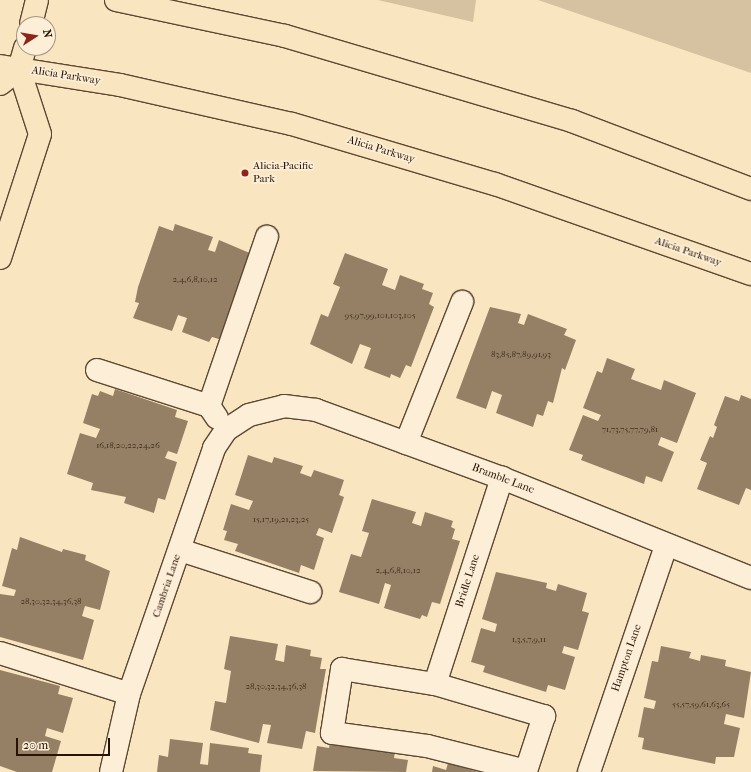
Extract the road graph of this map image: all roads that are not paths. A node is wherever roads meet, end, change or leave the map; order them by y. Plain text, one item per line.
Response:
1 (37, 0) edge
2 (116, 0) edge
3 (33, 16) edge
4 (19, 56) edge
5 (10, 67) edge
6 (0, 84) edge
7 (751, 189) edge
8 (267, 237) dead end
9 (0, 258) edge
10 (751, 274) edge
11 (462, 302) dead end
12 (97, 370) dead end
13 (209, 406) junction
14 (249, 415) joint
15 (226, 430) junction
16 (406, 443) junction
17 (502, 478) junction
18 (666, 546) junction
19 (180, 550) junction
20 (751, 578) edge
21 (310, 592) dead end
22 (0, 654) edge
23 (435, 684) junction
24 (129, 694) junction
25 (111, 772) edge
26 (589, 772) edge

1 - 3 main road
2 - 7 main road
4 - 5 main road
5 - 6 main road
5 - 9 main road
5 - 10 main road, Alicia Parkway
8 - 13 street
11 - 16 street
12 - 13 street
13 - 15 street
14 - 15 street, Cambria Lane
14 - 16 street, Bramble Lane
15 - 19 street, Cambria Lane
16 - 17 street, Bramble Lane
17 - 18 street, Bramble Lane
17 - 23 street, Bridle Lane
18 - 20 street, Bramble Lane
18 - 26 street, Hampton Lane
19 - 21 street
19 - 24 street, Cambria Lane
22 - 24 street
23 - 23 street
24 - 25 street, Cambria Lane

